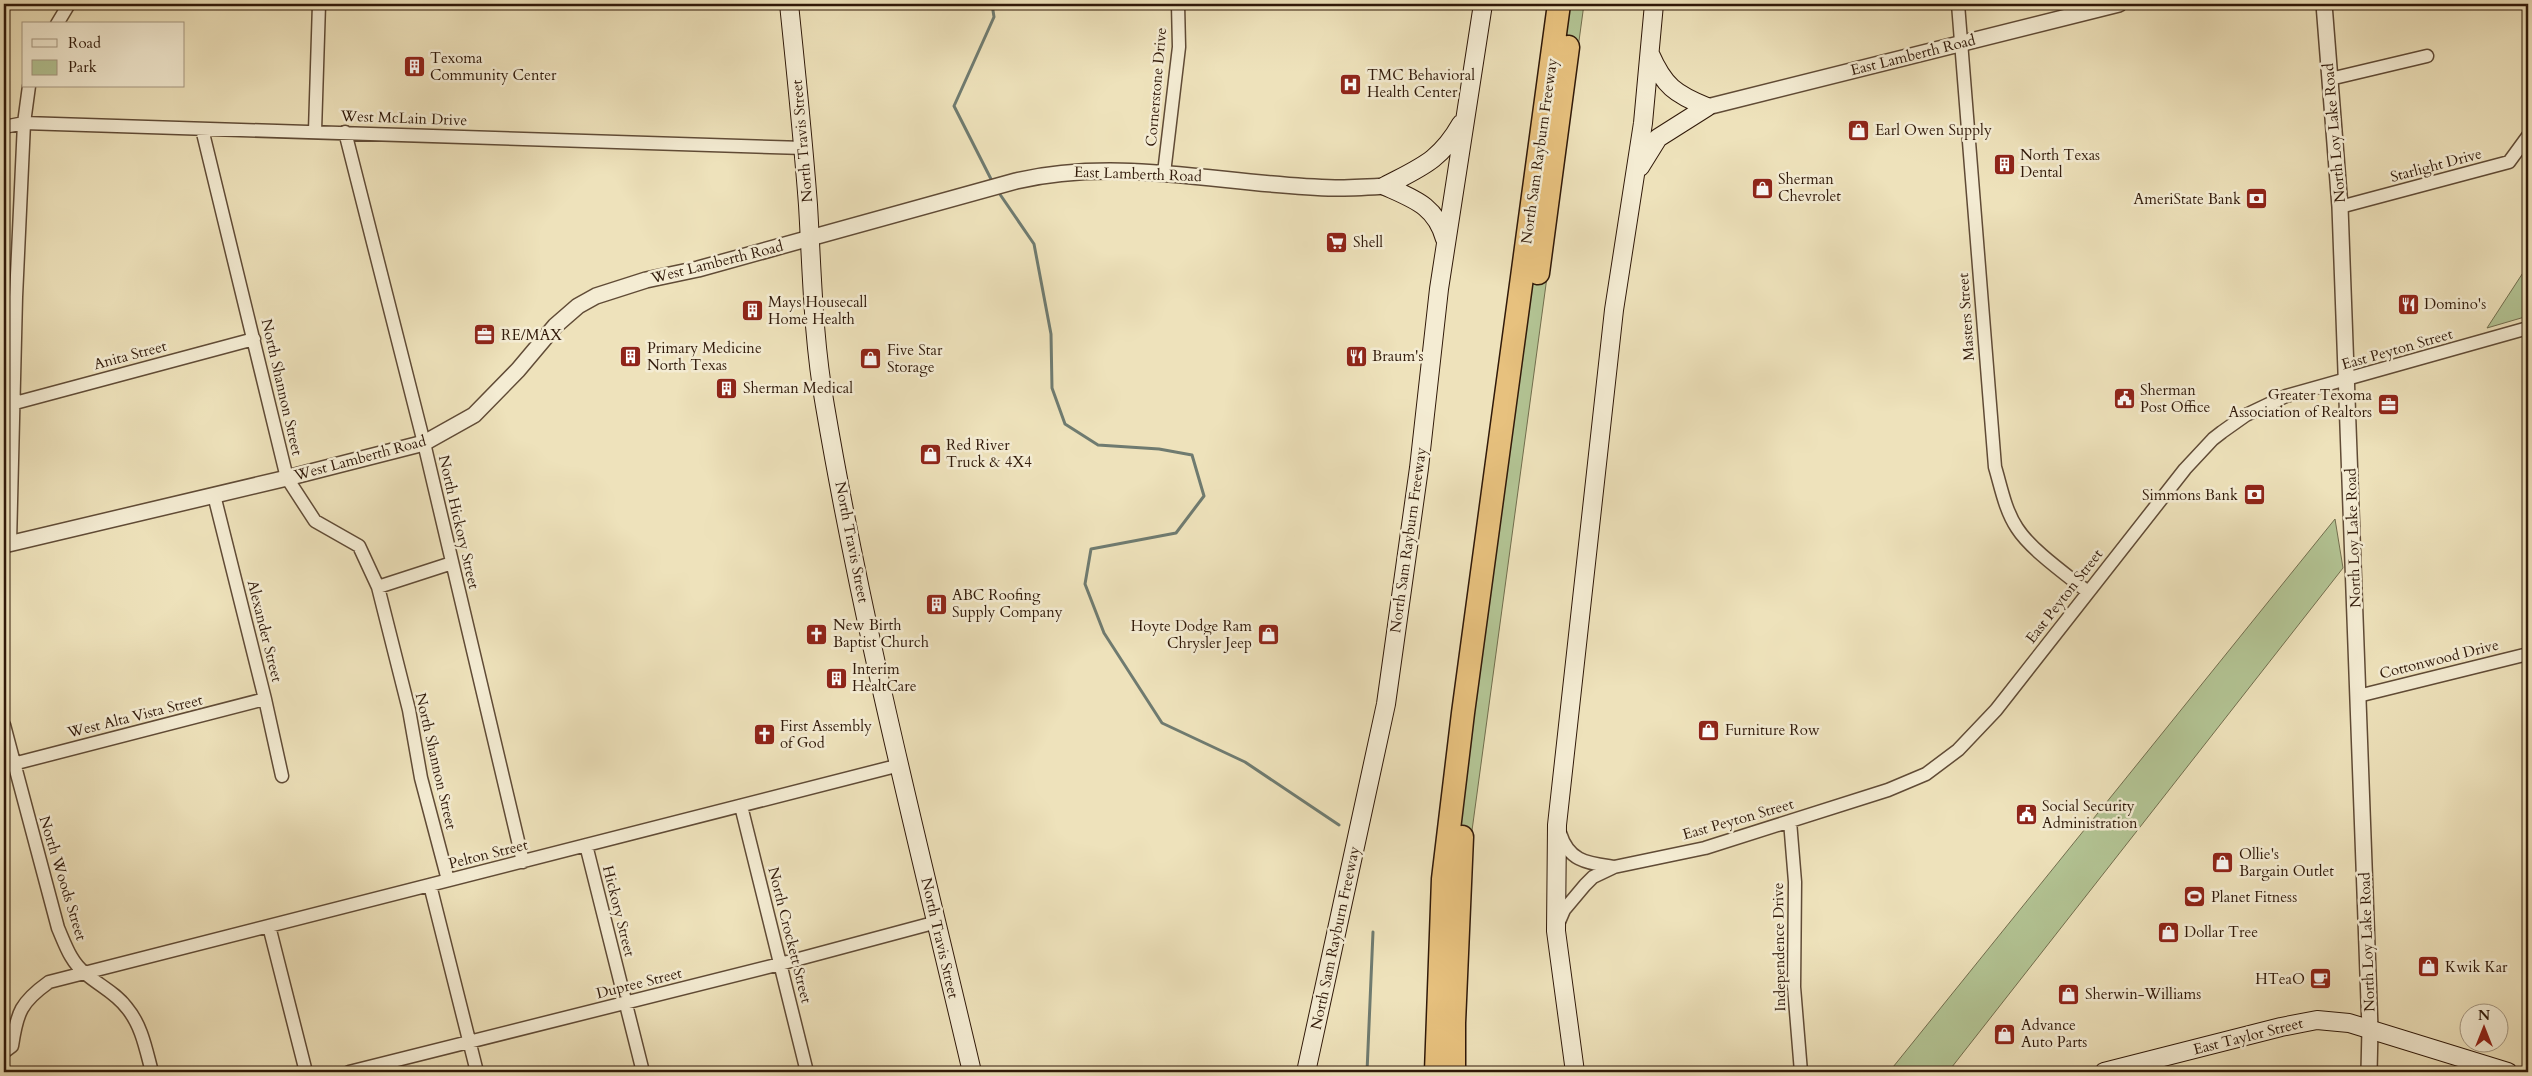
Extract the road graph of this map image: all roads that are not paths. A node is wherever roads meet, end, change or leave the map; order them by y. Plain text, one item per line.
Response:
1 (69, 4) edge
2 (319, 4) edge
3 (789, 4) edge
4 (1178, 4) edge
5 (1482, 4) edge
6 (1559, 4) edge
7 (1573, 4) edge
8 (1654, 4) edge
9 (1958, 4) edge
10 (2119, 4) edge
11 (2324, 4) edge
12 (58, 22) edge
13 (1961, 43) junction
14 (1649, 51) junction
15 (2427, 56) dead end
16 (2330, 79) junction
17 (29, 88) edge
18 (1707, 107) junction
19 (1468, 110) junction
20 (24, 123) junction
21 (4, 127) edge
22 (202, 129) junction
23 (314, 131) junction
24 (346, 132) junction
25 (2528, 136) edge
26 (804, 148) junction
27 (1164, 173) junction
28 (1635, 176) junction
29 (1385, 186) junction
30 (2340, 207) junction
31 (810, 238) junction
32 (1446, 243) junction
33 (10, 297) edge
34 (2528, 328) edge
35 (254, 338) junction
36 (2348, 380) junction
37 (15, 404) junction
38 (424, 442) junction
39 (287, 478) junction
40 (214, 495) junction
41 (7, 544) edge
42 (452, 563) junction
43 (378, 587) junction
44 (2088, 592) junction
45 (2528, 654) edge
46 (2358, 696) junction
47 (265, 700) junction
48 (4, 725) edge
49 (13, 764) junction
50 (900, 765) junction
51 (282, 776) dead end
52 (741, 806) junction
53 (1790, 821) junction
54 (1557, 825) junction
55 (586, 845) junction
56 (523, 862) junction
57 (1614, 867) junction
58 (448, 880) junction
59 (430, 885) junction
60 (937, 922) junction
61 (270, 926) junction
62 (1556, 930) junction
63 (780, 964) junction
64 (84, 973) junction
65 (625, 1003) junction
66 (2370, 1029) junction
67 (469, 1042) junction
68 (4, 1052) edge
69 (152, 1072) edge
70 (306, 1072) edge
71 (349, 1072) edge
72 (476, 1072) edge
73 (643, 1072) edge
74 (807, 1072) edge
75 (972, 1072) edge
76 (1306, 1072) edge
77 (1436, 1072) edge
78 (1454, 1072) edge
79 (1575, 1072) edge
80 (1801, 1072) edge
81 (2104, 1072) edge
82 (2369, 1072) edge
83 (2508, 1072) edge

1 - 12 street
2 - 23 street
3 - 26 main road, North Travis Street
4 - 27 street, Cornerstone Drive
5 - 19 main road, North Sam Rayburn Freeway
6 - 77 highway, North Sam Rayburn Freeway
7 - 78 highway, North Sam Rayburn Freeway
8 - 14 main road
9 - 13 street, Masters Street
10 - 13 street, East Lamberth Road
11 - 16 street, North Loy Lake Road
13 - 18 street, East Lamberth Road
13 - 44 street, Masters Street
14 - 18 main road
14 - 28 main road
15 - 16 street
16 - 30 street, North Loy Lake Road
17 - 20 street
18 - 28 main road
19 - 29 main road
19 - 32 main road, North Sam Rayburn Freeway
20 - 21 street, West McLain Drive
20 - 22 street, West McLain Drive
20 - 33 street
22 - 23 street, West McLain Drive
22 - 35 street, North Shannon Street
23 - 24 street, West McLain Drive
24 - 26 street, West McLain Drive
24 - 38 street, North Hickory Street
25 - 30 street, Starlight Drive
26 - 31 main road, North Travis Street
27 - 29 street, East Lamberth Road
27 - 31 street, East Lamberth Road
28 - 54 main road
29 - 32 main road
30 - 36 street, North Loy Lake Road
31 - 38 street, West Lamberth Road
31 - 50 main road, North Travis Street
32 - 76 main road, North Sam Rayburn Freeway
33 - 37 street
34 - 36 street, East Peyton Street
35 - 37 street, Anita Street
35 - 39 street, North Shannon Street
36 - 44 street, East Peyton Street
36 - 46 street, North Loy Lake Road
37 - 41 street
38 - 39 street, West Lamberth Road
38 - 42 street, North Hickory Street
39 - 40 street, West Lamberth Road
39 - 43 street, North Shannon Street
40 - 41 street, West Lamberth Road
40 - 47 street, Alexander Street
42 - 43 street
42 - 56 street, North Hickory Street
43 - 58 street, North Shannon Street
44 - 53 street, East Peyton Street
45 - 46 street, Cottonwood Drive
46 - 66 street, North Loy Lake Road
47 - 49 street, West Alta Vista Street
47 - 51 street, Alexander Street
48 - 49 street, North Woods Street
49 - 64 street, North Woods Street
50 - 52 street, Pelton Street
50 - 60 main road, North Travis Street
52 - 55 street, Pelton Street
52 - 63 street, North Crockett Street
53 - 57 street, East Peyton Street
53 - 80 street, Independence Drive
54 - 57 street, East Peyton Street
54 - 62 main road
55 - 56 street, Pelton Street
55 - 65 street, Hickory Street
56 - 58 street, Pelton Street
57 - 62 street, East Peyton Street
58 - 59 street, Pelton Street
59 - 61 street, Pelton Street
59 - 67 street
60 - 63 street, Dupree Street
60 - 75 main road, North Travis Street
61 - 64 street, Pelton Street
61 - 70 street
62 - 79 main road
63 - 65 street, Dupree Street
63 - 74 street, North Crockett Street
64 - 68 street, Pelton Street
64 - 69 street, North Woods Street
65 - 67 street, Dupree Street
65 - 73 street, Hickory Street
66 - 81 main road, East Taylor Street
66 - 82 street, North Loy Lake Road
66 - 83 main road, East Taylor Street
67 - 71 street, Dupree Street
67 - 72 street

